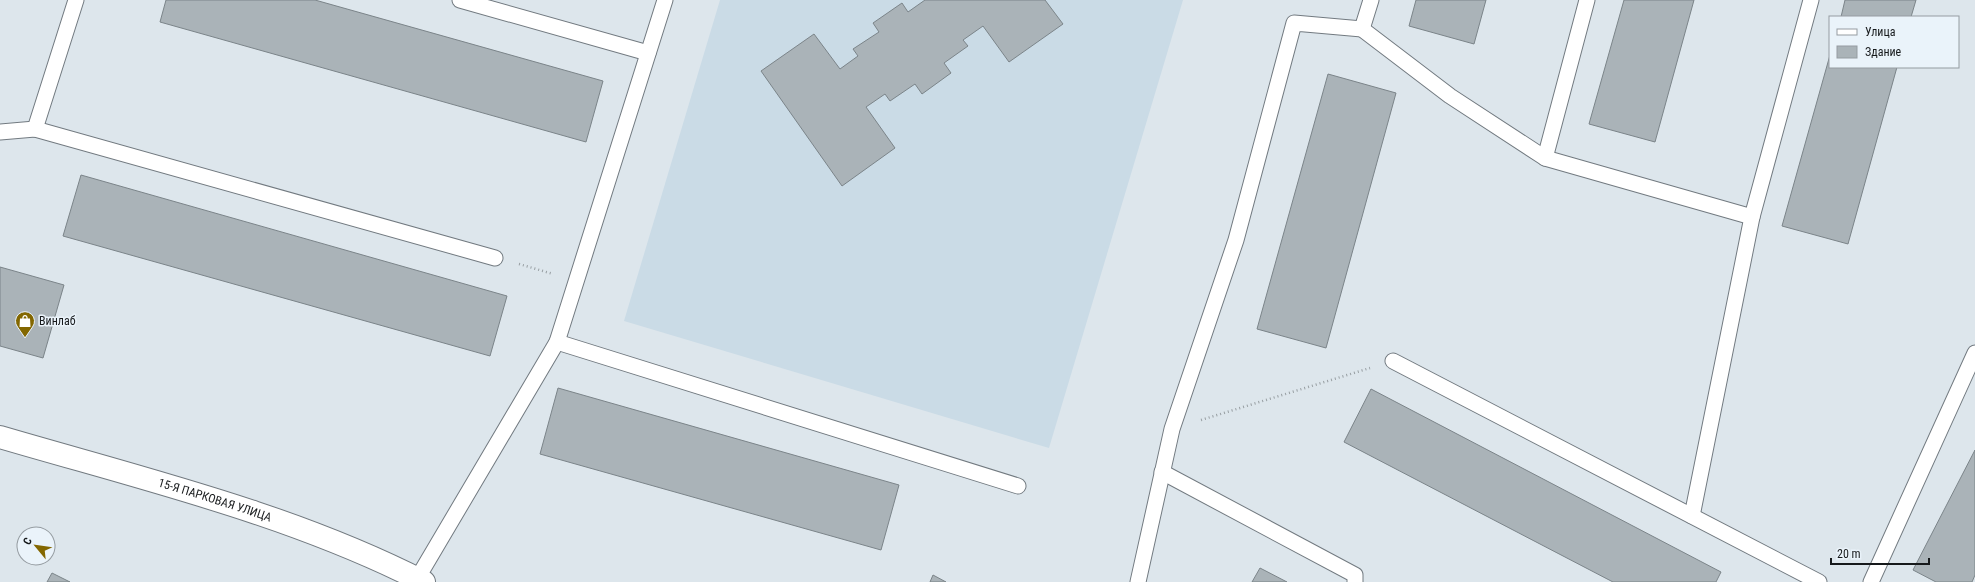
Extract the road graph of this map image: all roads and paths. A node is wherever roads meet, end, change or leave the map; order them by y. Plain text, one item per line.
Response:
1 (76, 0) edge
2 (460, 0) edge
3 (665, 0) edge
4 (1371, 0) edge
5 (1586, 0) edge
6 (1811, 0) edge
7 (1362, 29) junction
8 (648, 54) junction
9 (35, 129) junction
10 (0, 132) edge
11 (1545, 158) junction
12 (1752, 216) junction
13 (495, 258) joint
14 (577, 281) junction
15 (557, 342) junction
16 (1975, 353) edge
17 (1393, 361) joint
18 (1172, 429) junction
19 (0, 437) edge
20 (1162, 472) junction
21 (1018, 486) dead end
22 (1692, 516) junction
23 (420, 580) edge
24 (1138, 582) edge
25 (1355, 582) edge
26 (1819, 582) edge
27 (1871, 582) edge

1 - 9 lane
2 - 8 lane
3 - 8 lane
4 - 7 lane
5 - 11 lane
6 - 12 lane
7 - 11 lane
7 - 18 lane
8 - 14 lane
9 - 10 lane
9 - 13 lane
11 - 12 lane
12 - 22 lane
13 - 14 path
14 - 15 lane
15 - 21 lane
15 - 23 lane
16 - 27 lane
17 - 18 path
17 - 22 lane
18 - 20 lane
19 - 23 street, 15-Я ПАРКОВАЯ УЛИЦА
20 - 24 lane
20 - 25 lane
22 - 26 lane

